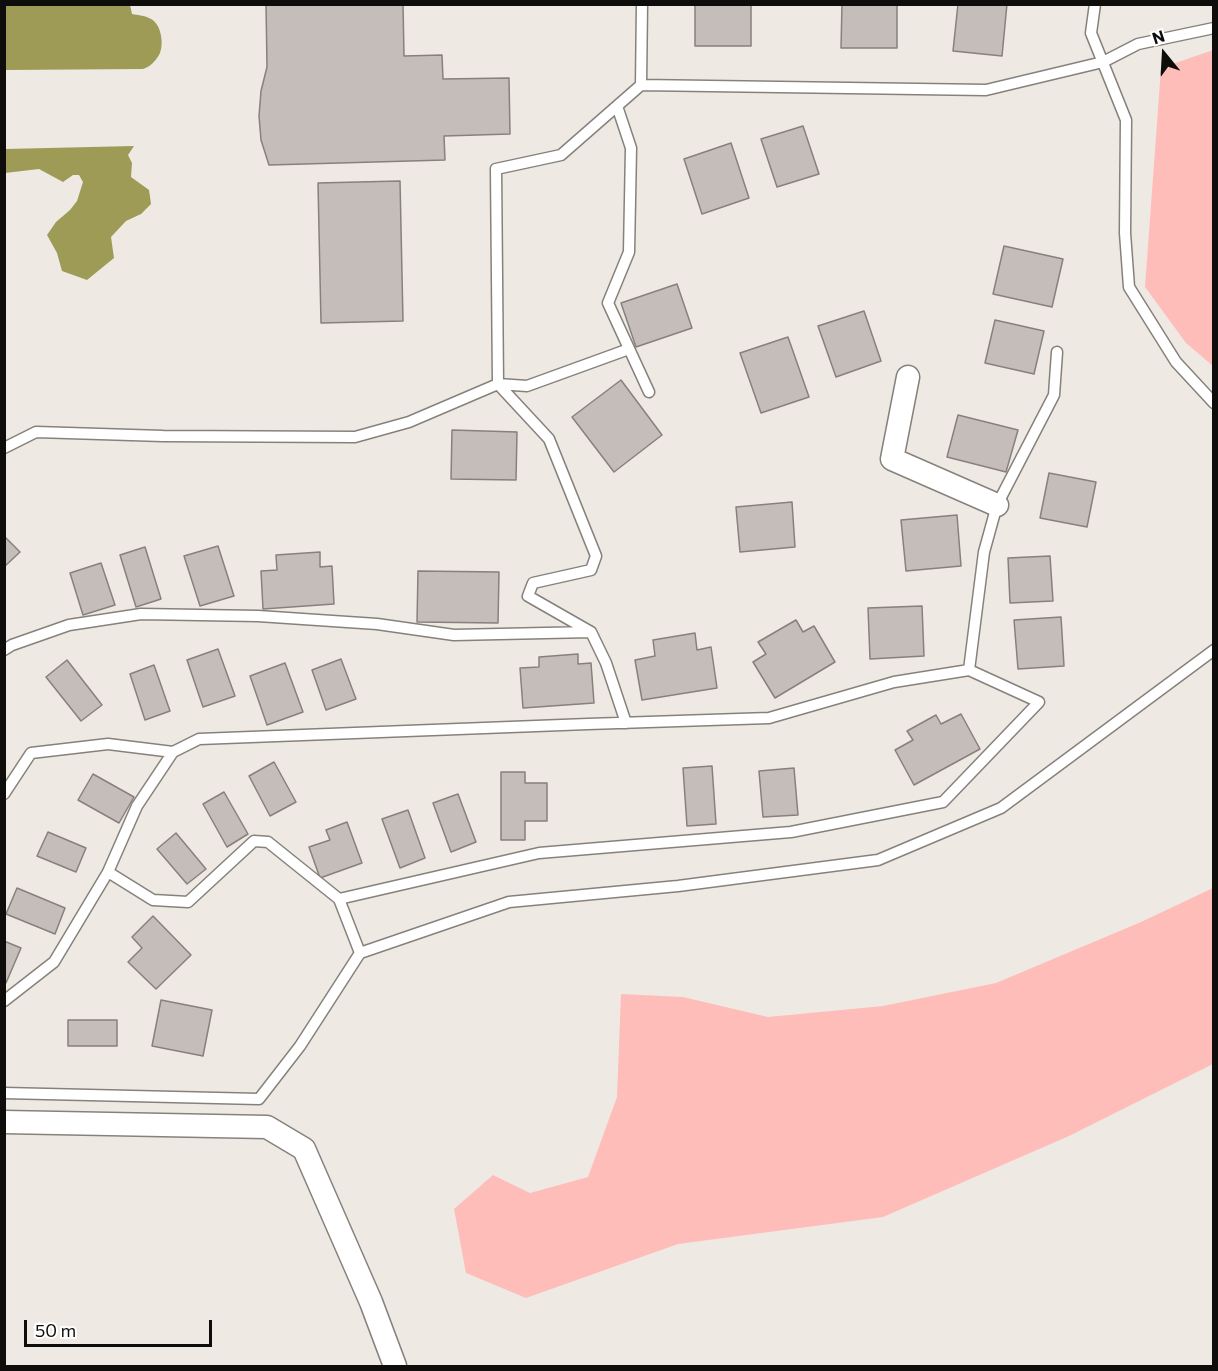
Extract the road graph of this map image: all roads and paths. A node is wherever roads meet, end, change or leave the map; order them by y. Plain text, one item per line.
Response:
1 (642, 4) edge
2 (1095, 4) edge
3 (1214, 28) edge
4 (1103, 62) junction
5 (641, 85) junction
6 (617, 106) junction
7 (629, 349) junction
8 (1057, 352) dead end
9 (908, 377) dead end
10 (498, 384) junction
11 (649, 392) dead end
12 (1214, 403) edge
13 (4, 448) edge
14 (997, 505) junction
15 (591, 632) junction
16 (4, 650) edge
17 (1214, 650) edge
18 (969, 670) junction
19 (626, 723) junction
20 (173, 752) junction
21 (4, 794) edge
22 (108, 872) junction
23 (339, 899) junction
24 (360, 953) junction
25 (4, 1001) edge
26 (4, 1093) edge
27 (4, 1122) edge
28 (395, 1366) edge

1 - 5 lane
2 - 4 lane
3 - 4 lane
4 - 5 lane
4 - 12 lane
5 - 6 lane
6 - 7 lane
6 - 10 lane
7 - 10 lane
7 - 11 lane
8 - 14 lane
9 - 14 street
10 - 13 lane
10 - 15 lane
14 - 18 lane
15 - 16 lane
15 - 19 lane
17 - 24 lane
18 - 19 lane
18 - 23 lane
19 - 20 lane
20 - 21 lane
20 - 22 lane
22 - 23 lane
22 - 25 lane
23 - 24 lane
24 - 26 lane
27 - 28 street

